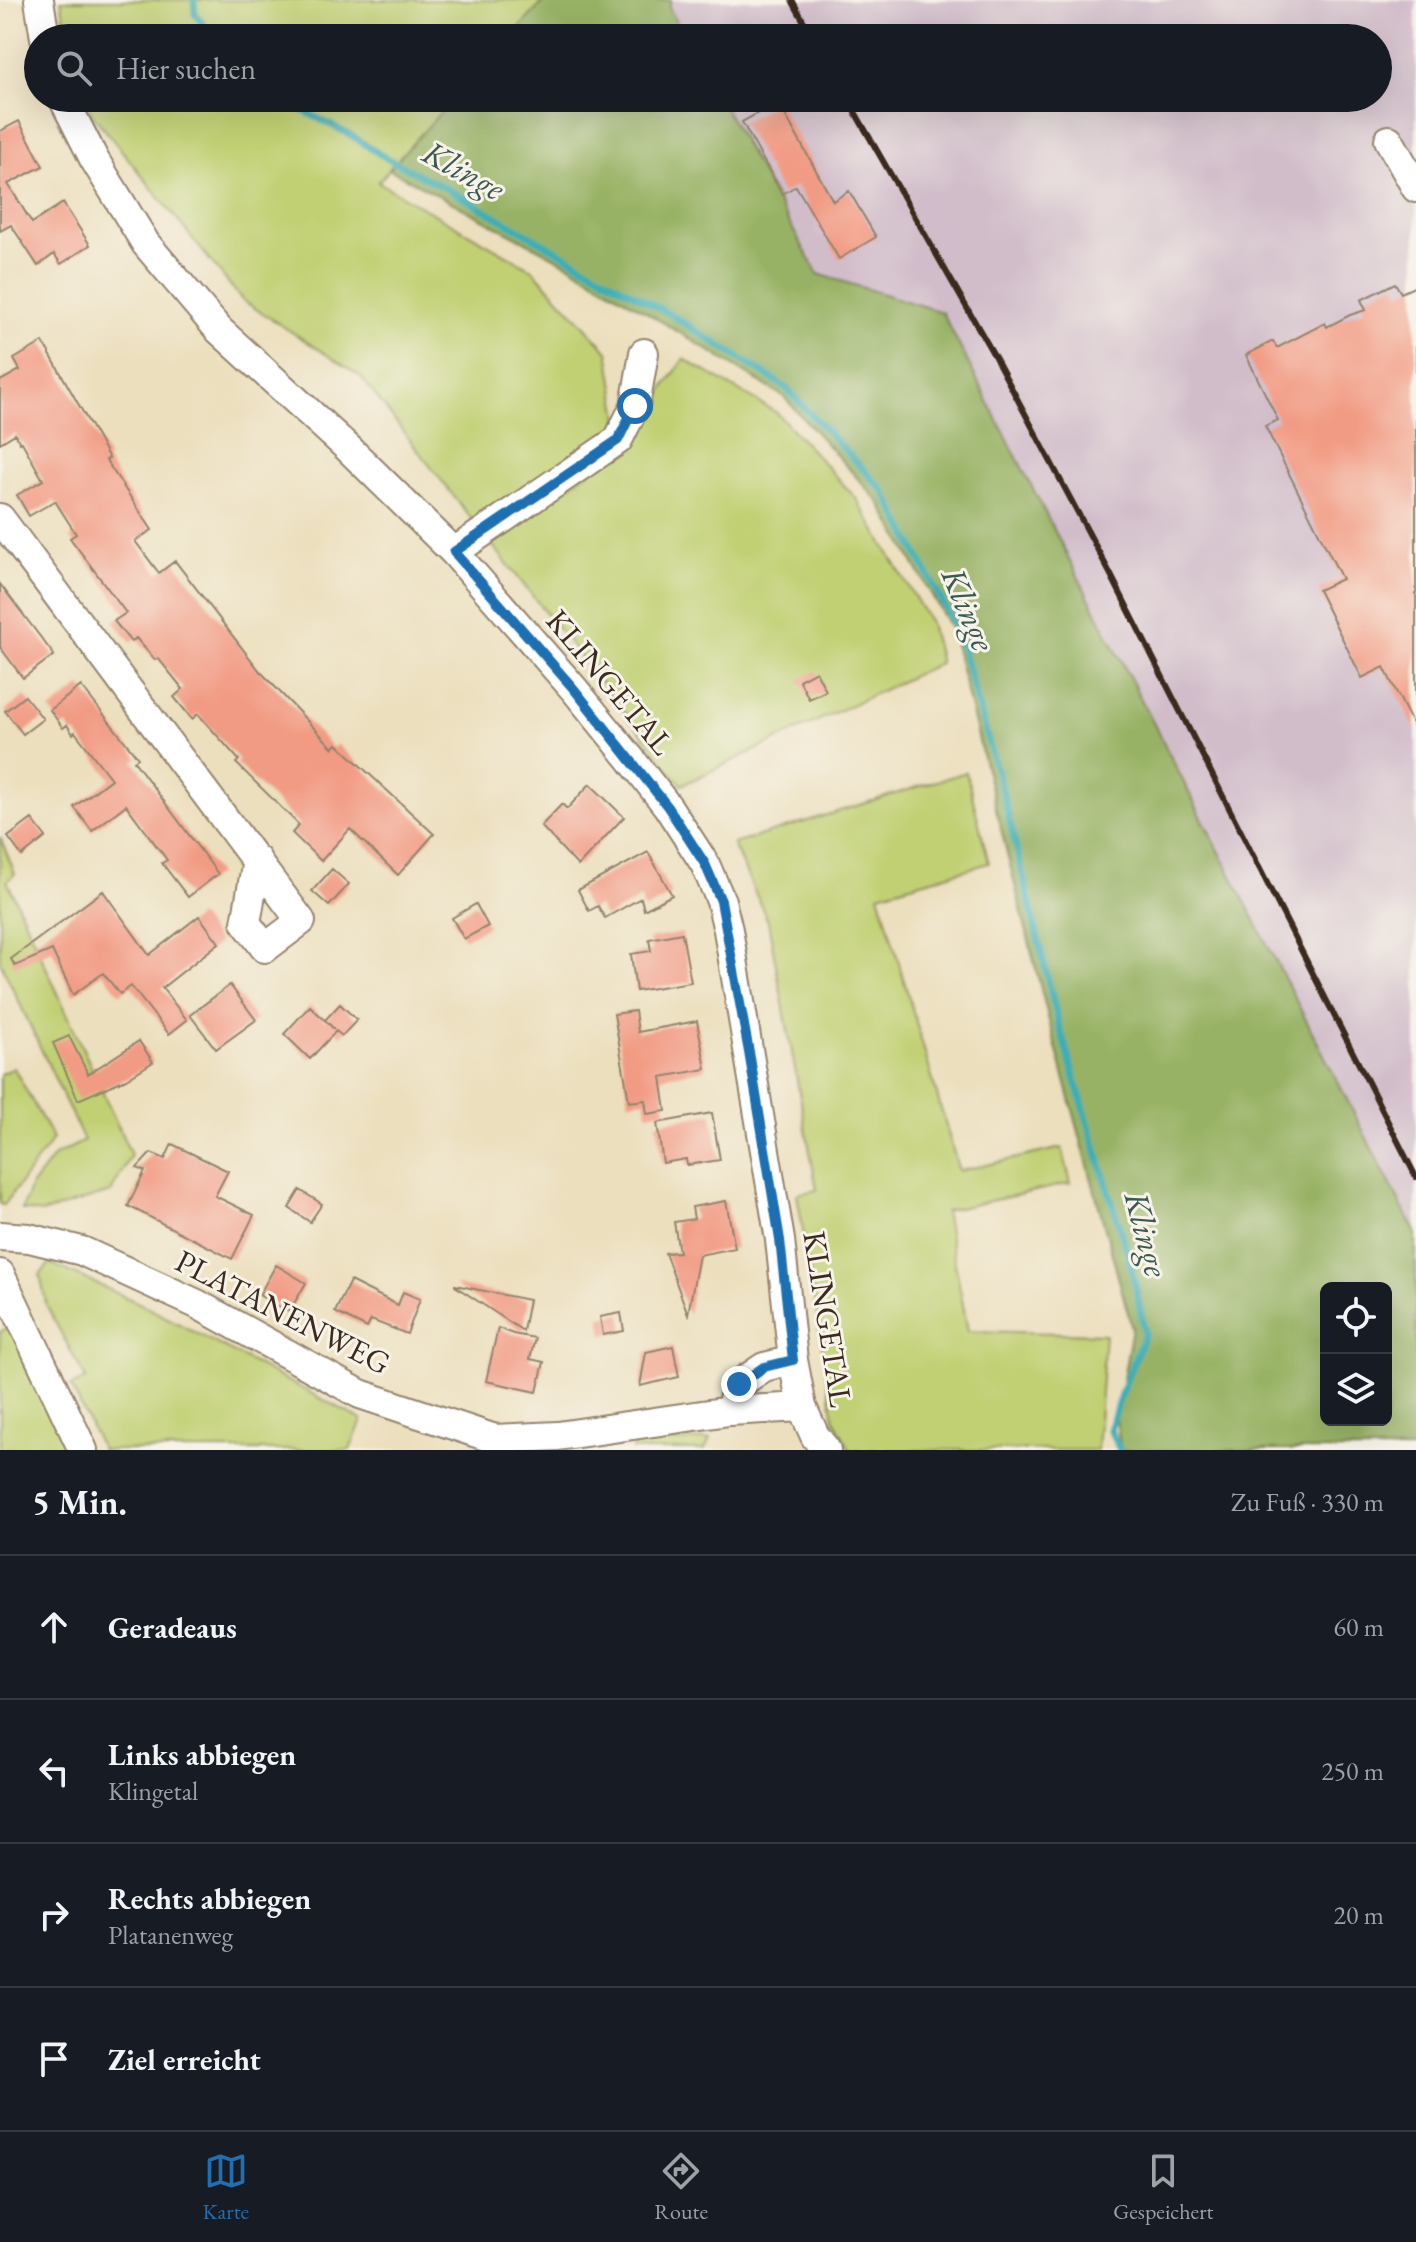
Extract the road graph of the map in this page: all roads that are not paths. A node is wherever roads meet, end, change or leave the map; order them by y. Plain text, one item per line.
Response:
1 (39, 0) edge
2 (43, 24) edge
3 (70, 112) edge
4 (1389, 140) dead end
5 (1416, 188) edge
6 (644, 353) dead end
7 (0, 518) edge
8 (454, 552) junction
9 (257, 860) dead end
10 (0, 1236) edge
11 (0, 1274) edge
12 (793, 1360) junction
13 (802, 1407) junction
14 (729, 1411) junction
15 (494, 1445) edge
16 (83, 1450) edge
17 (826, 1450) edge

1 - 2 street
3 - 8 street, KLINGETAL
4 - 5 street
6 - 8 street
7 - 9 street
8 - 12 street, KLINGETAL
10 - 15 street, PLATANENWEG
11 - 16 street
12 - 13 street, KLINGETAL
12 - 14 street
13 - 14 street, PLATANENWEG
13 - 17 street, KLINGETAL
14 - 15 street, PLATANENWEG

